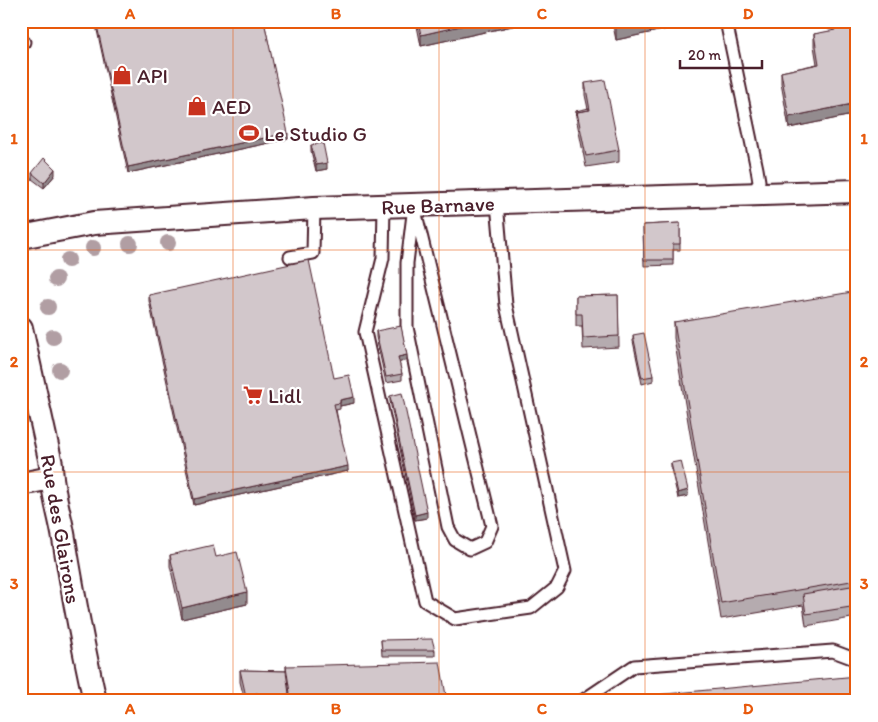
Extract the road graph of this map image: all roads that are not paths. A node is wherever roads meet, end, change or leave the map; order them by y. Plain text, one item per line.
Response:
1 (726, 21) edge
2 (857, 192) edge
3 (754, 195) junction
4 (497, 203) junction
5 (384, 206) junction
6 (414, 206) junction
7 (314, 208) junction
8 (21, 237) edge
9 (290, 257) dead end
10 (21, 328) edge
11 (51, 478) junction
12 (21, 484) edge
13 (857, 660) edge
14 (95, 701) edge
15 (582, 701) edge

1 - 3 lane
2 - 3 street, Rue Barnave
3 - 4 street, Rue Barnave
4 - 5 lane
4 - 6 street, Rue Barnave
5 - 6 street, Rue Barnave
5 - 7 street, Rue Barnave
6 - 6 lane
7 - 8 street, Rue Barnave
7 - 9 lane
10 - 11 street, Rue des Glairons
11 - 12 street
11 - 14 street, Rue des Glairons
13 - 15 lane

